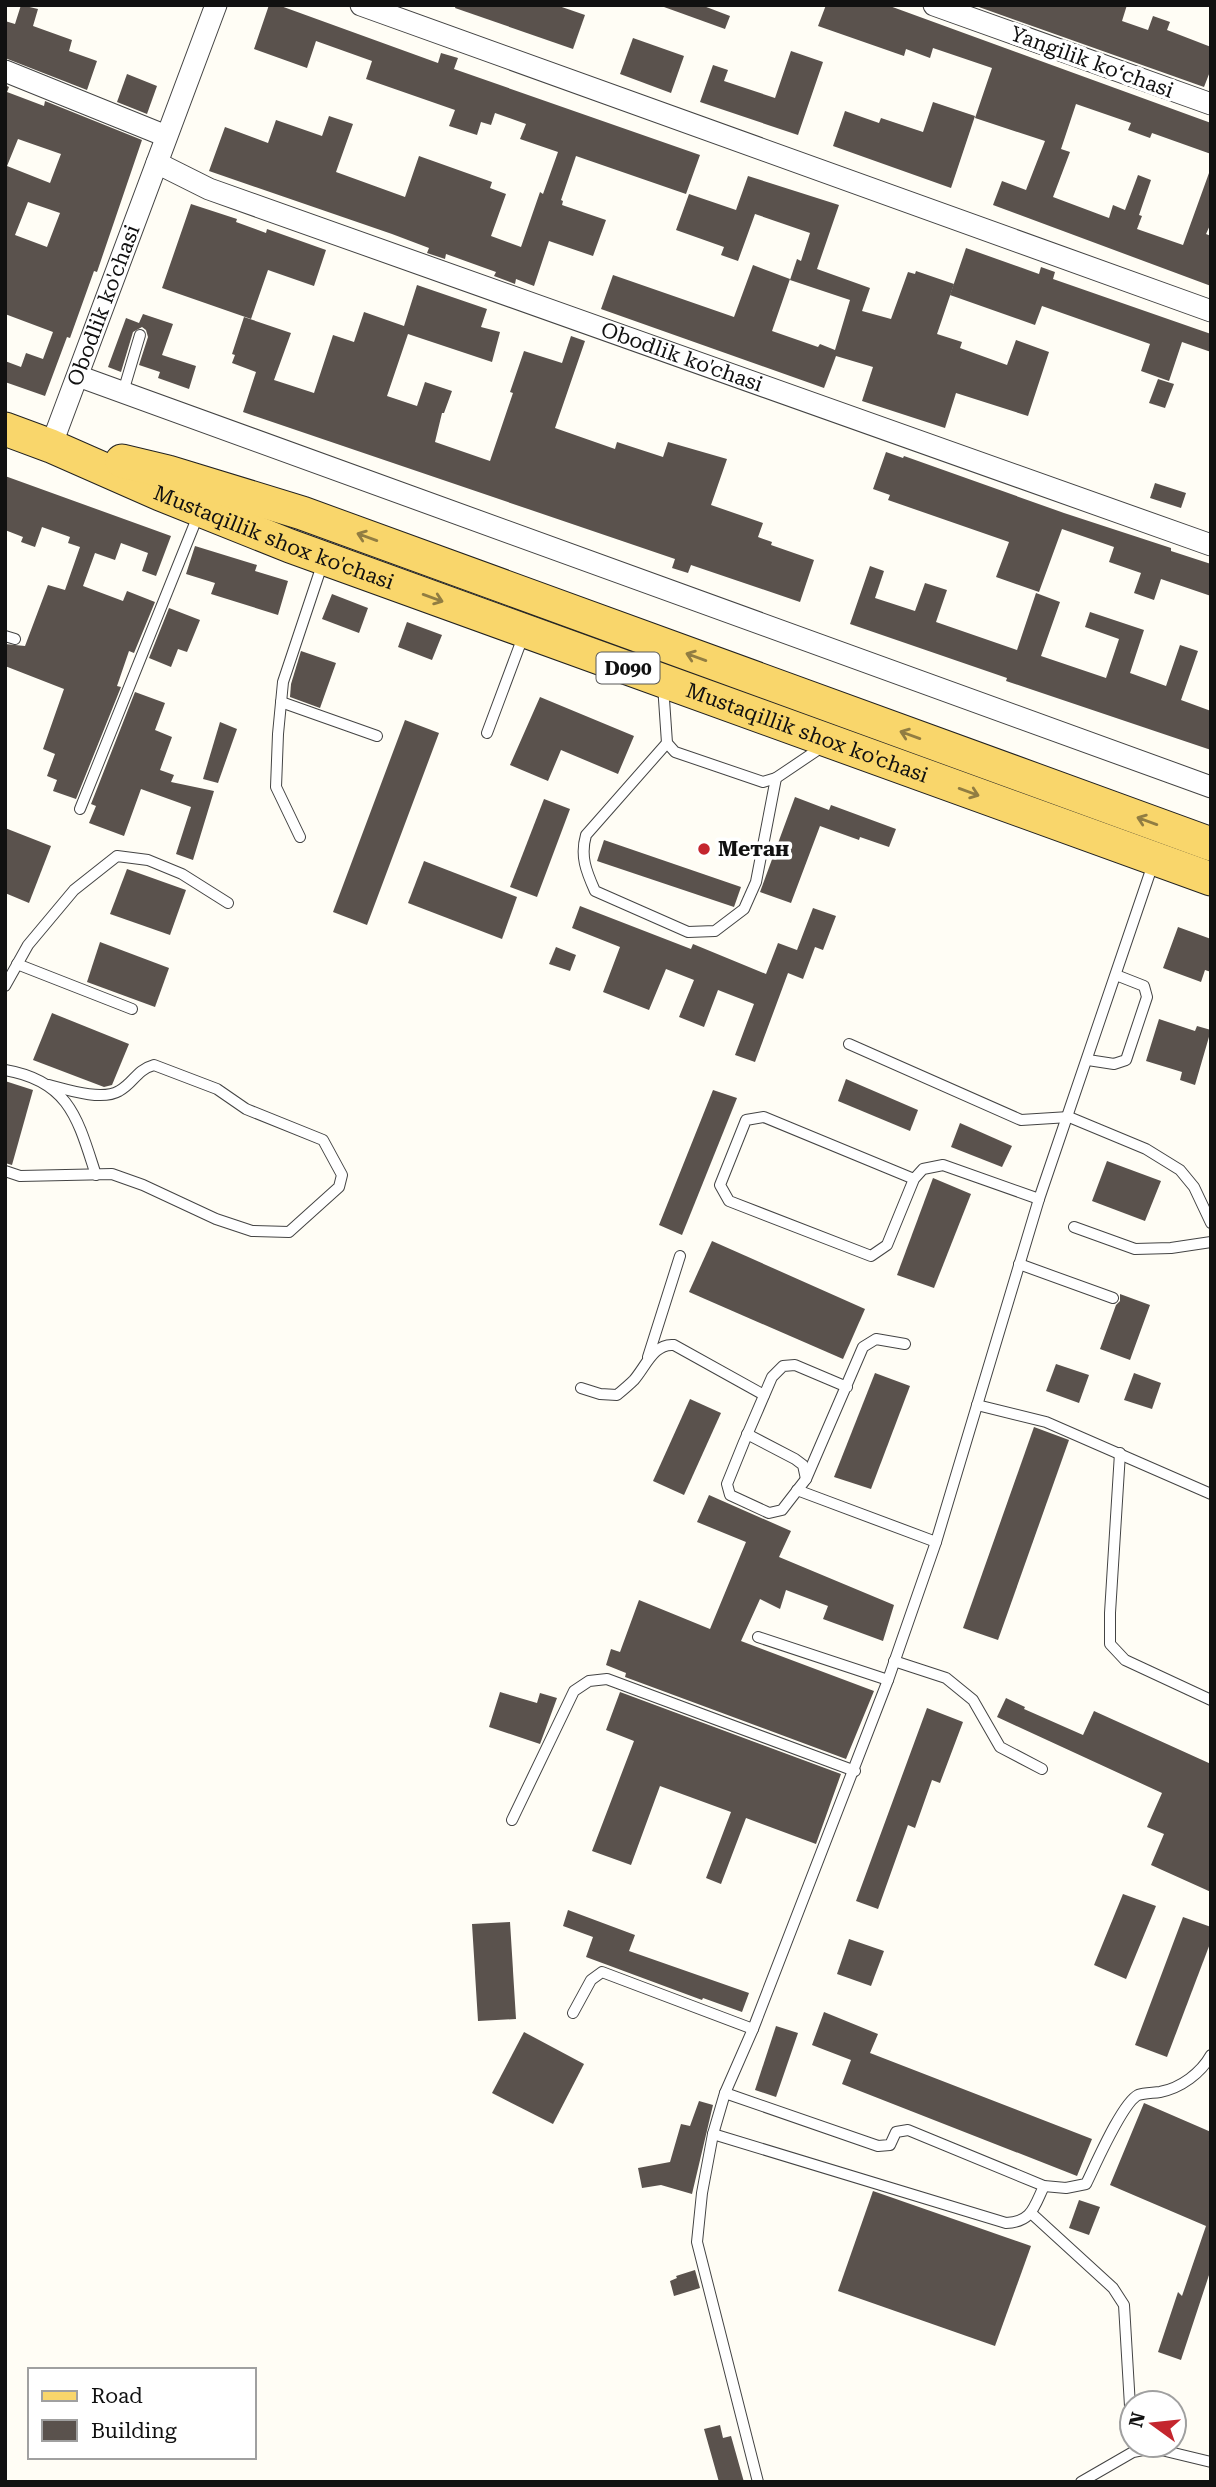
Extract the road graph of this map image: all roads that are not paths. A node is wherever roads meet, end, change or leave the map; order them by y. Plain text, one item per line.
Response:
1 (216, 5) edge
2 (361, 5) edge
3 (934, 5) edge
4 (5, 71) edge
5 (1211, 104) edge
6 (166, 136) junction
7 (157, 163) junction
8 (1211, 311) edge
9 (140, 335) dead end
10 (78, 376) junction
11 (122, 392) junction
12 (5, 429) edge
13 (51, 446) junction
14 (200, 510) junction
15 (1211, 545) edge
16 (324, 559) junction
17 (525, 631) junction
18 (663, 681) junction
19 (281, 702) junction
20 (487, 733) dead end
21 (377, 736) dead end
22 (830, 741) junction
23 (667, 743) junction
24 (776, 778) junction
25 (1211, 787) edge
26 (80, 809) dead end
27 (300, 837) dead end
28 (1211, 844) edge
29 (1155, 859) junction
30 (1211, 879) edge
31 (228, 903) dead end
32 (17, 964) junction
33 (1116, 975) junction
34 (5, 986) edge
35 (132, 1009) dead end
36 (849, 1044) dead end
37 (1087, 1060) junction
38 (5, 1070) edge
39 (49, 1086) junction
40 (1069, 1117) junction
41 (5, 1171) edge
42 (96, 1175) junction
43 (914, 1179) junction
44 (1039, 1199) junction
45 (1211, 1223) edge
46 (1074, 1227) dead end
47 (1211, 1242) edge
48 (680, 1256) dead end
49 (1019, 1264) junction
50 (1113, 1298) dead end
51 (905, 1344) dead end
52 (646, 1363) junction
53 (847, 1387) junction
54 (581, 1388) dead end
55 (764, 1395) junction
56 (977, 1405) junction
57 (747, 1434) junction
58 (1120, 1453) junction
59 (806, 1479) junction
60 (797, 1490) junction
61 (1211, 1494) edge
62 (936, 1542) junction
63 (758, 1637) dead end
64 (894, 1661) junction
65 (888, 1680) junction
66 (1211, 1700) edge
67 (1042, 1769) dead end
68 (855, 1771) junction
69 (512, 1820) dead end
70 (573, 2013) dead end
71 (753, 2029) junction
72 (1211, 2055) edge
73 (725, 2093) junction
74 (712, 2134) junction
75 (1044, 2186) junction
76 (1031, 2213) junction
77 (1129, 2389) edge
78 (1118, 2456) edge
79 (1188, 2456) edge
80 (1211, 2462) edge
81 (758, 2482) edge
82 (1081, 2482) edge

1 - 6 street, Obodlik ko'chasi
2 - 8 street
3 - 5 street, Yangilik koʻchasi
4 - 6 street
6 - 7 street, Obodlik ko'chasi
7 - 10 street, Obodlik ko'chasi
7 - 15 street, Obodlik ko'chasi
9 - 11 lane
10 - 11 street
10 - 13 street, Obodlik ko'chasi
11 - 25 street
12 - 13 main road, Mustaqillik shox ko'chasi / D090
13 - 14 main road, Mustaqillik shox ko'chasi / D090
28 -> 13 main road, Mustaqillik shox ko'chasi / D090
14 - 16 main road, Mustaqillik shox ko'chasi / D090
14 - 26 lane
16 -> 17 main road, Mustaqillik shox ko'chasi / D090
16 - 19 lane
17 - 18 main road, Mustaqillik shox ko'chasi / D090
17 - 20 lane
18 - 22 main road, Mustaqillik shox ko'chasi / D090
18 - 23 lane
19 - 21 lane
19 - 27 lane
22 - 24 lane
22 -> 29 main road, Mustaqillik shox ko'chasi / D090
23 - 24 lane
23 - 24 lane
29 - 30 main road, Mustaqillik shox ko'chasi / D090
29 - 33 lane
31 - 32 lane
32 - 34 lane
32 - 35 lane
33 - 37 lane
33 - 37 lane
36 - 40 lane
37 - 40 lane
38 - 39 lane
39 - 42 lane
39 - 42 lane
40 - 44 lane
40 - 45 lane
41 - 42 lane
43 - 43 lane
43 - 44 lane
44 - 49 lane
46 - 47 lane
48 - 52 lane
49 - 50 lane
49 - 56 lane
51 - 53 lane
52 - 54 lane
52 - 55 lane
53 - 55 lane
53 - 59 lane
55 - 57 lane
56 - 58 lane
56 - 62 lane
57 - 59 lane
57 - 60 lane
58 - 61 lane
58 - 66 lane
59 - 60 lane
60 - 62 lane
62 - 64 lane
63 - 65 lane
64 - 65 lane
64 - 67 lane
65 - 68 lane
68 - 69 lane
68 - 71 lane
70 - 71 lane
71 - 73 lane
72 - 75 lane
73 - 74 lane
73 - 75 lane
74 - 76 lane
74 - 81 lane
75 - 76 lane
76 - 77 lane
78 - 82 lane
79 - 80 lane

